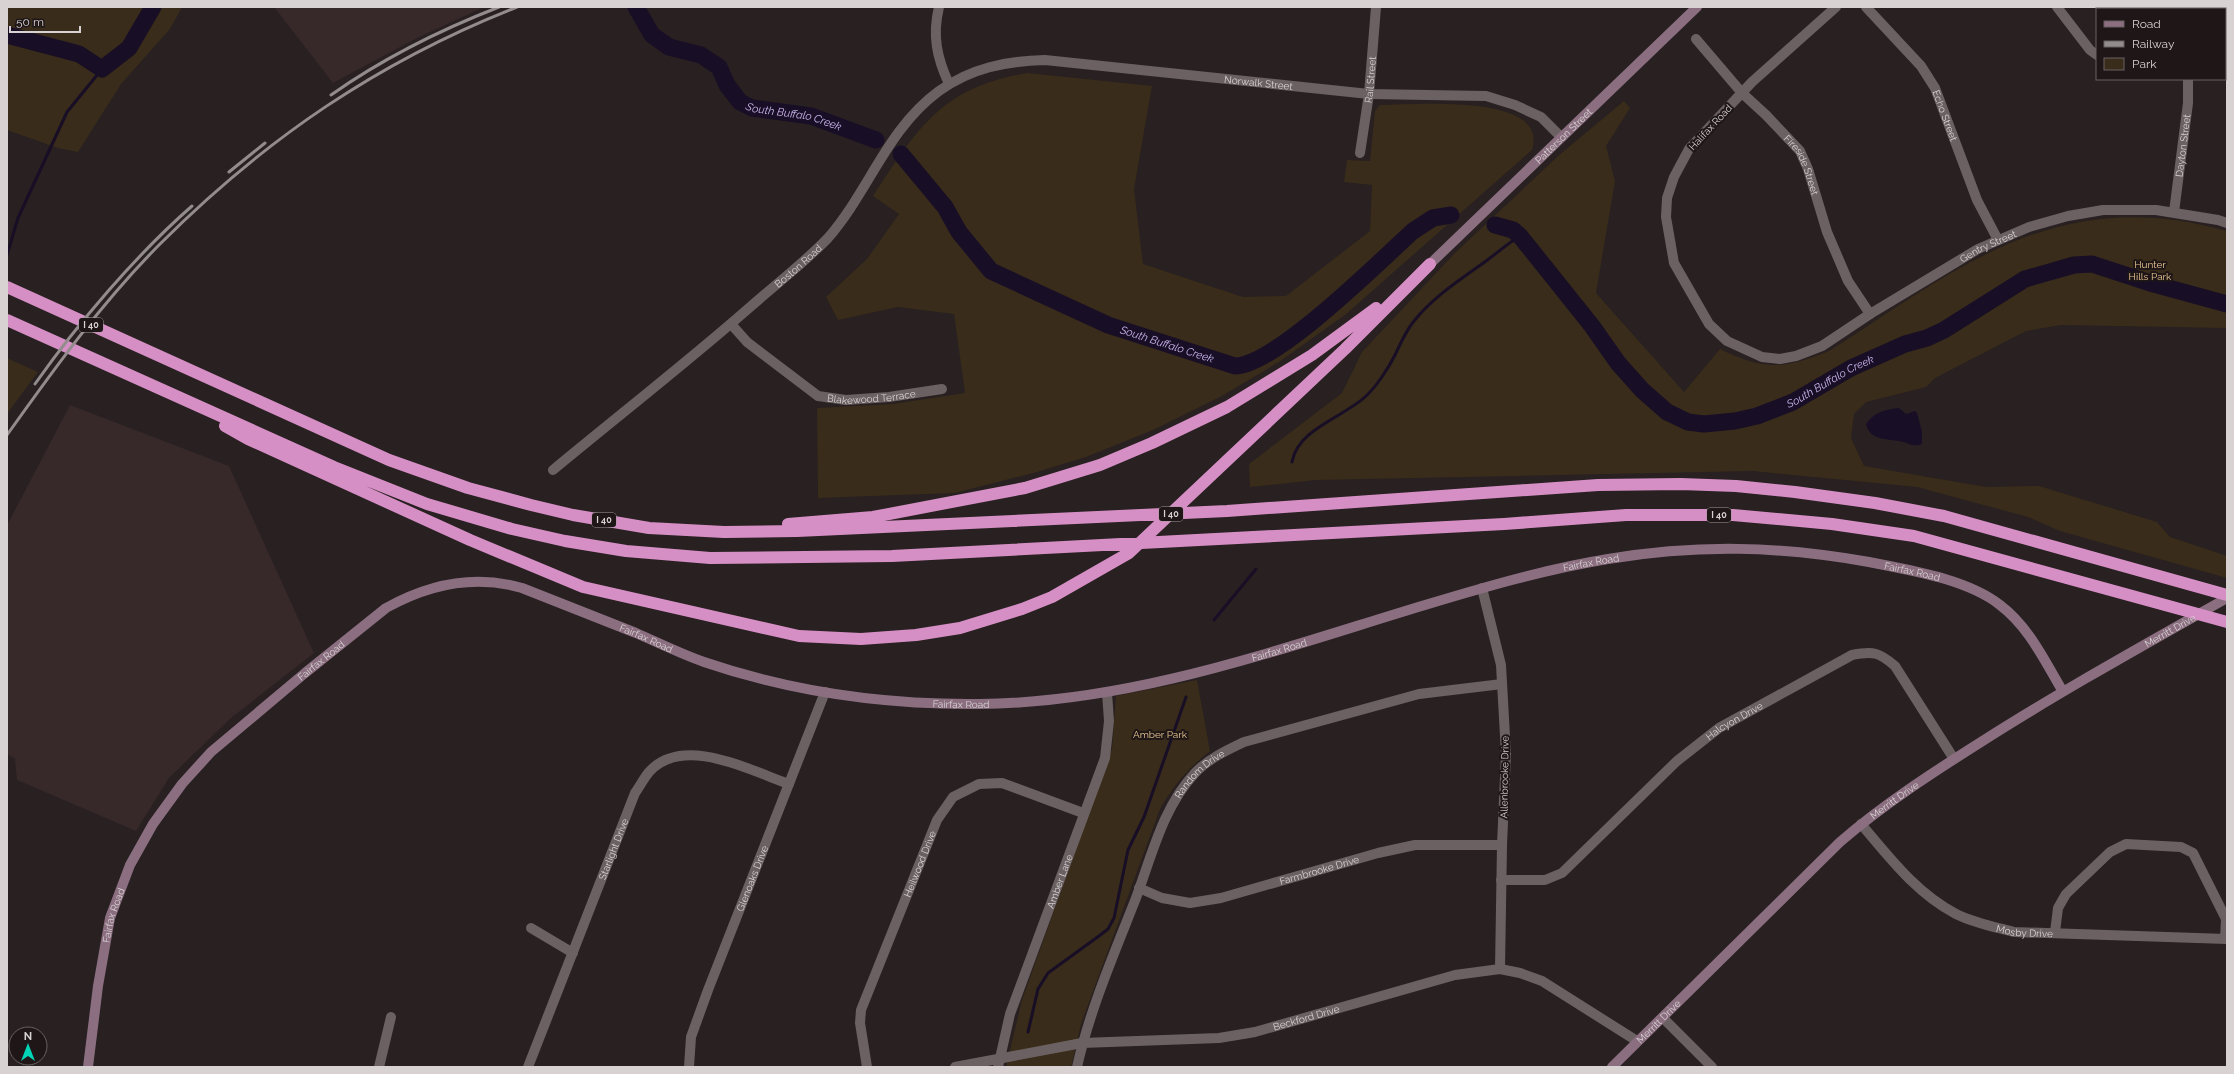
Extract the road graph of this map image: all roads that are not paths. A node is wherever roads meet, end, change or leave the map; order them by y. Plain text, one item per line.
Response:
1 (939, 7) edge
2 (1376, 7) edge
3 (1697, 7) edge
4 (1836, 7) edge
5 (1866, 7) edge
6 (2057, 7) edge
7 (1696, 39) dead end
8 (2096, 54) edge
9 (2188, 80) edge
10 (949, 84) junction
11 (1742, 93) junction
12 (1369, 94) junction
13 (1561, 137) junction
14 (1360, 153) dead end
15 (2174, 212) junction
16 (2227, 223) edge
17 (1998, 240) junction
18 (1430, 264) junction
19 (7, 287) edge
20 (1870, 314) junction
21 (7, 320) edge
22 (731, 324) junction
23 (1772, 358) joint
24 (154, 387) junction
25 (942, 389) dead end
26 (553, 470) dead end
27 (724, 532) junction
28 (1482, 588) junction
29 (2227, 594) edge
30 (2227, 598) edge
31 (2227, 622) edge
32 (1502, 684) junction
33 (2062, 690) junction
34 (825, 692) junction
35 (1107, 693) junction
36 (1954, 759) junction
37 (789, 784) junction
38 (1083, 813) junction
39 (1861, 824) junction
40 (1502, 845) junction
41 (1501, 880) junction
42 (1139, 888) junction
43 (531, 928) dead end
44 (2055, 932) junction
45 (2226, 939) edge
46 (573, 953) junction
47 (1500, 969) junction
48 (391, 1017) dead end
49 (1663, 1018) junction
50 (1637, 1041) junction
51 (1082, 1043) junction
52 (999, 1062) edge
53 (88, 1067) edge
54 (379, 1067) edge
55 (528, 1067) edge
56 (689, 1067) edge
57 (867, 1067) edge
58 (955, 1067) edge
59 (1077, 1067) edge
60 (1612, 1067) edge
61 (1712, 1067) edge

1 - 10 street
2 - 12 street, Rail Street
3 - 13 street, Patterson Street
4 - 11 street, Halifax Road
5 - 17 street, Echo Street
6 - 8 street
7 - 11 street, Fireside Street
9 - 15 street, Dayton Street
10 - 12 street, Norwalk Street
10 - 22 street, Boston Road
11 - 20 street, Fireside Street
11 - 23 street, Halifax Road
12 - 13 street, Norwalk Street
12 - 14 street, Rail Street
13 - 18 street, Patterson Street
15 - 16 street, Gentry Street
15 - 17 street, Gentry Street
17 - 20 street, Gentry Street
18 - 24 highway
18 - 27 highway
19 - 27 highway, I 40
20 - 23 street, Gentry Street
21 - 24 highway, I 40
22 - 25 street, Blakewood Terrace
22 - 26 street, Boston Road
24 - 31 highway, I 40
27 - 29 highway, I 40
28 - 32 street, Allenbrooke Drive
28 - 33 street, Fairfax Road
28 - 35 street, Fairfax Road
30 - 33 street, Merritt Drive
32 - 40 street, Allenbrooke Drive
32 - 42 street, Random Drive
33 - 36 street, Merritt Drive
34 - 35 street, Fairfax Road
34 - 37 street, Glenoaks Drive
34 - 53 street, Fairfax Road
35 - 38 street, Amber Lane
36 - 39 street, Merritt Drive
36 - 41 street, Halcyon Drive
37 - 46 street, Starlight Drive
37 - 56 street, Glenoaks Drive
38 - 52 street, Amber Lane
38 - 57 street, Heilwood Drive
39 - 44 street, Mosby Drive
39 - 49 street, Merritt Drive
40 - 41 street, Allenbrooke Drive
40 - 42 street, Farmbrooke Drive
41 - 47 street, Allenbrooke Drive
42 - 51 street, Random Drive
43 - 46 street
44 - 45 street, Mosby Drive
44 - 45 street
46 - 55 street, Starlight Drive
47 - 50 street, Beckford Drive
47 - 51 street, Beckford Drive
48 - 54 street
49 - 50 street, Merritt Drive
49 - 61 street
50 - 60 street, Merritt Drive
51 - 52 street, Beckford Drive
51 - 59 street, Random Drive
52 - 58 street, Beckford Drive

